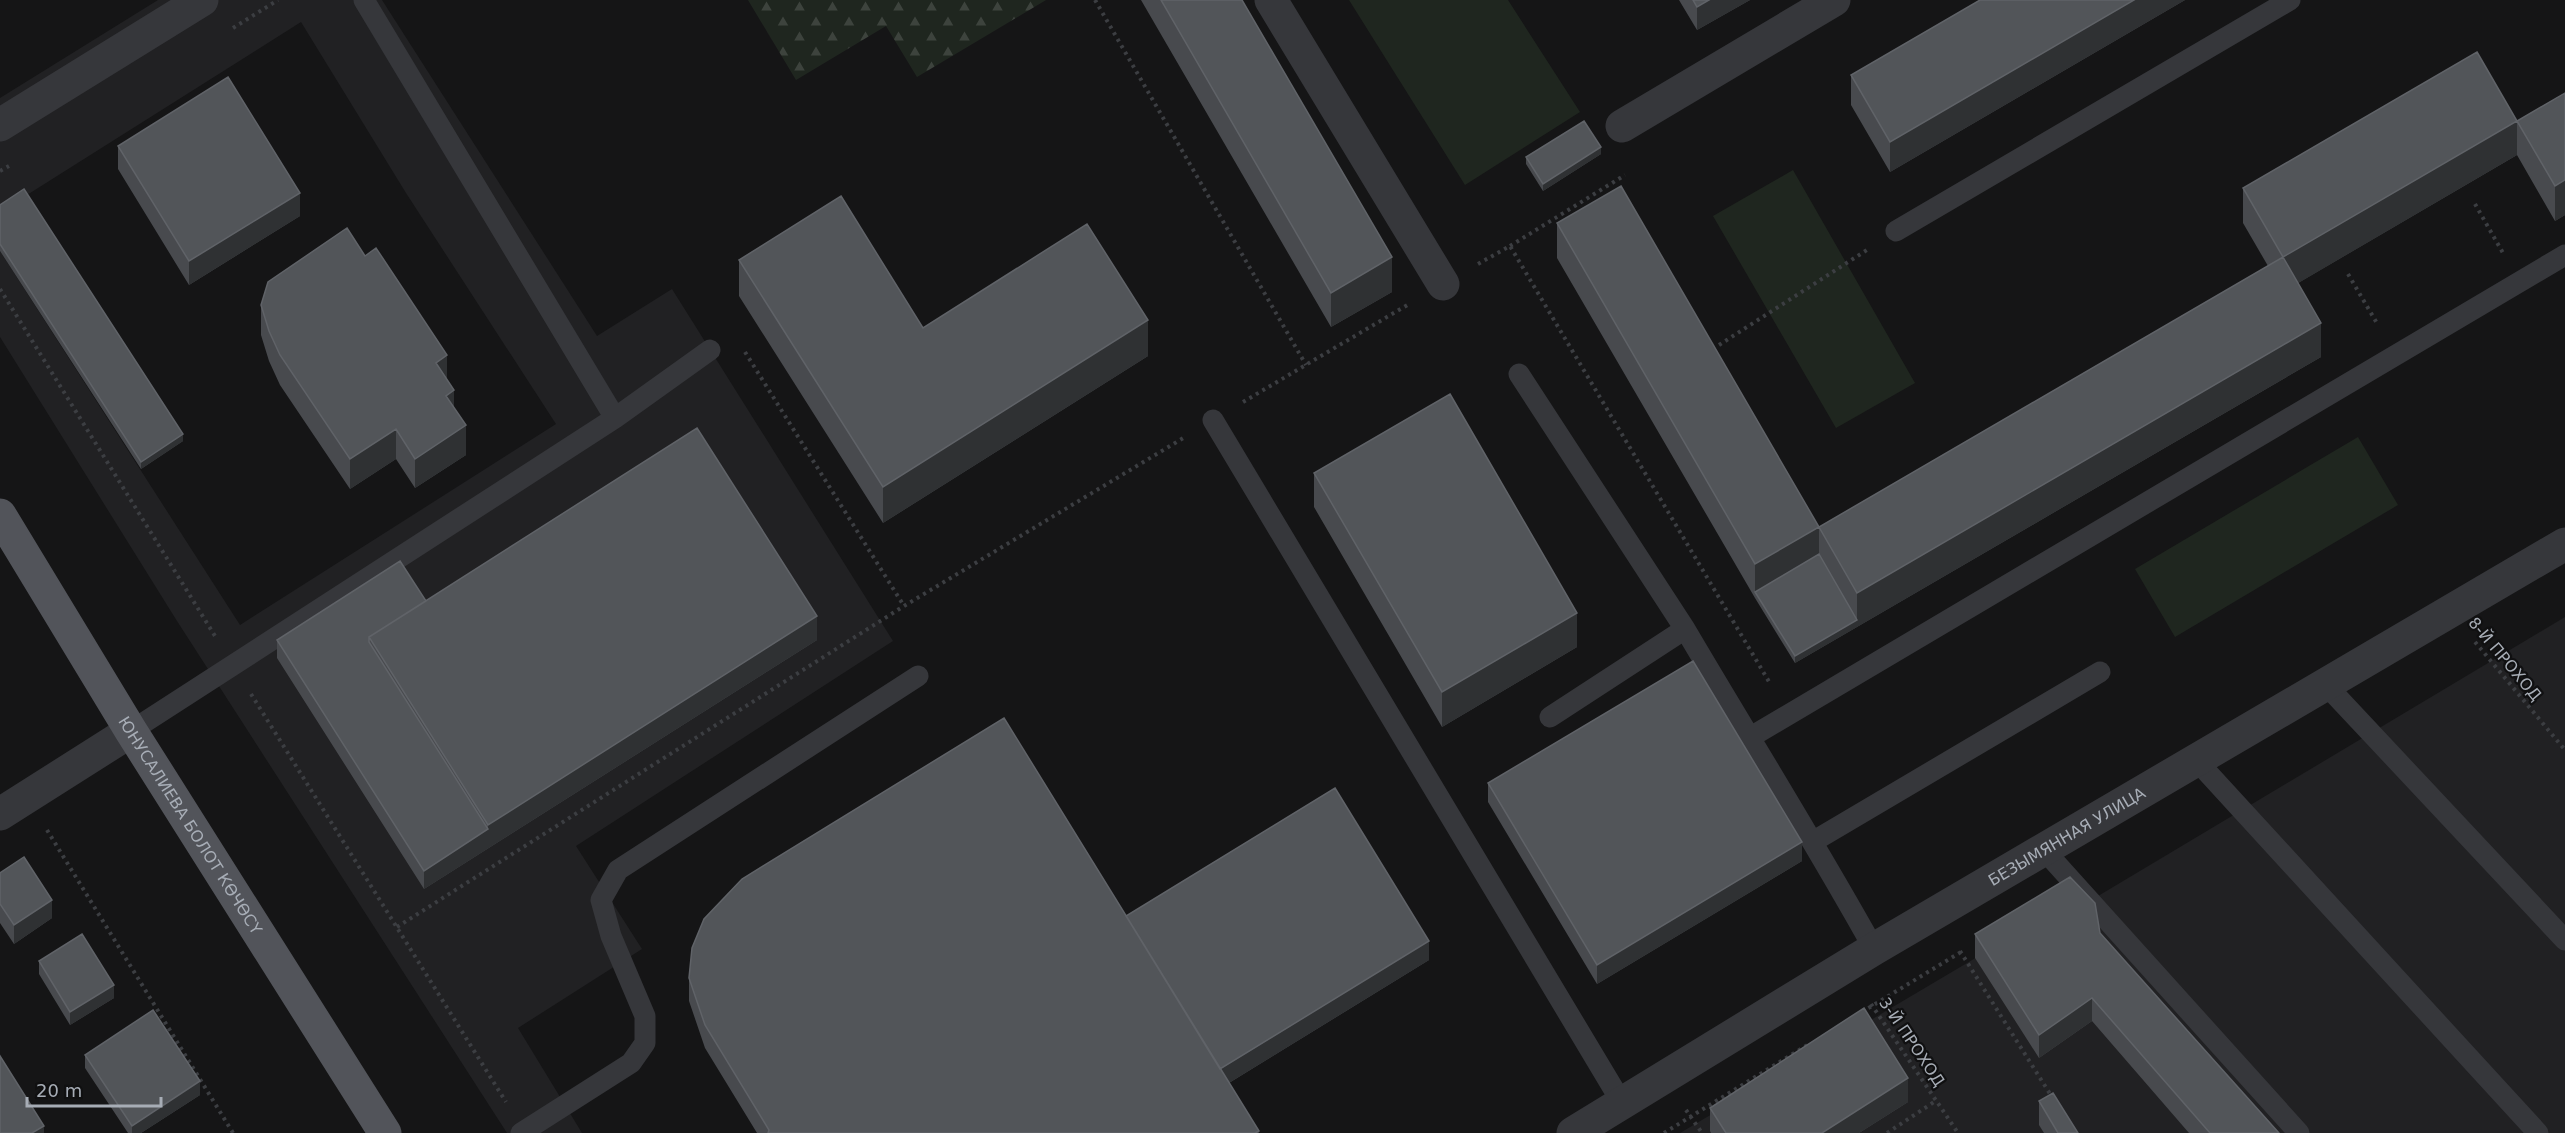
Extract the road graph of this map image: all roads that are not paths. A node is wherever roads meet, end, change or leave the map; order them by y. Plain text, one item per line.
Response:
1 (202, 0) edge
2 (364, 0) edge
3 (1271, 0) edge
4 (1834, 0) edge
5 (2290, 0) edge
6 (0, 125) edge
7 (1622, 126) dead end
8 (1896, 231) road end
9 (2565, 255) edge
10 (1443, 284) road end
11 (710, 350) road end
12 (1519, 374) dead end
13 (615, 418) junction
14 (1213, 420) road end
15 (0, 515) edge
16 (2565, 544) edge
17 (1685, 629) junction
18 (2100, 672) dead end
19 (918, 676) dead end
20 (2326, 685) junction
21 (1550, 717) dead end
22 (131, 731) junction
23 (1749, 738) junction
24 (2196, 760) junction
25 (5, 811) edge
26 (1814, 841) junction
27 (2044, 850) junction
28 (2565, 940) edge
29 (1874, 949) junction
30 (1622, 1103) junction
31 (523, 1132) edge
32 (385, 1133) edge
33 (1573, 1133) edge
34 (2298, 1133) edge
35 (2538, 1133) edge

1 - 6 street
2 - 13 lane
3 - 10 street
4 - 7 street
5 - 8 lane
9 - 23 lane
11 - 13 lane
12 - 17 lane
13 - 22 lane
14 - 30 lane
15 - 22 main road, ЮНУСАЛИЕВА БОЛОТ КӨЧӨСҮ
16 - 20 street, БЕЗЫМЯННАЯ УЛИЦА
17 - 21 lane
17 - 23 lane
18 - 26 lane
19 - 31 lane
20 - 24 street, БЕЗЫМЯННАЯ УЛИЦА
20 - 28 lane
22 - 25 street
22 - 32 main road, ЮНУСАЛИЕВА БОЛОТ КӨЧӨСҮ
23 - 26 lane
24 - 27 street, БЕЗЫМЯННАЯ УЛИЦА
24 - 35 lane
26 - 29 lane
27 - 29 street, БЕЗЫМЯННАЯ УЛИЦА
27 - 34 lane
29 - 30 street, БЕЗЫМЯННАЯ УЛИЦА
30 - 33 street, БЕЗЫМЯННАЯ УЛИЦА

